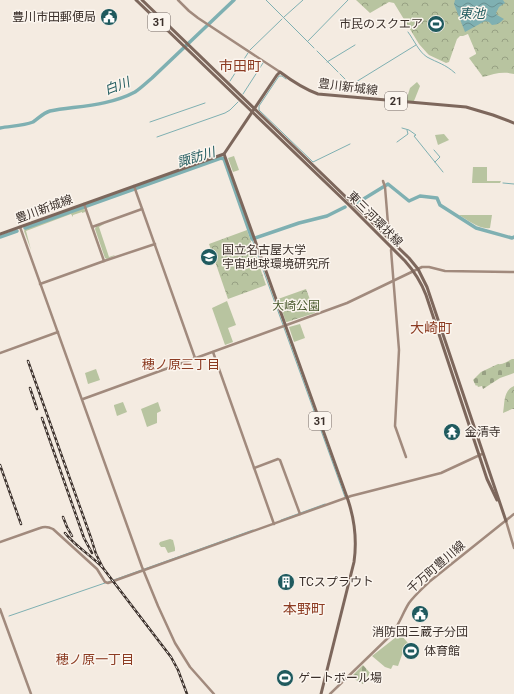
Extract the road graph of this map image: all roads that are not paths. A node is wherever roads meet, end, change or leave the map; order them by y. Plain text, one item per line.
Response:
1 (136, 0) edge
2 (142, 0) edge
3 (178, 0) edge
4 (184, 43) junction
5 (280, 72) junction
6 (253, 110) junction
7 (514, 123) edge
8 (224, 154) junction
9 (383, 181) dead end
10 (135, 188) junction
11 (85, 206) junction
12 (142, 209) junction
13 (20, 227) junction
14 (92, 227) junction
15 (0, 234) edge
16 (389, 239) junction
17 (154, 244) junction
18 (392, 248) junction
19 (104, 261) junction
20 (418, 269) junction
21 (413, 270) junction
22 (514, 272) edge
23 (393, 280) junction
24 (40, 284) junction
25 (286, 326) junction
26 (58, 332) junction
27 (213, 352) junction
28 (0, 353) edge
29 (195, 358) junction
30 (82, 399) junction
31 (481, 454) junction
32 (406, 457) dead end
33 (254, 468) junction
34 (347, 498) junction
35 (300, 514) junction
36 (514, 514) edge
37 (506, 521) junction
38 (274, 524) junction
39 (0, 542) edge
40 (514, 548) edge
41 (144, 571) junction
42 (0, 609) edge
43 (31, 694) edge
44 (214, 694) edge
45 (321, 694) edge
46 (330, 694) edge

1 - 4 main road, 東三河環状線 / 31
2 - 4 main road, 東三河環状線 / 31
3 - 5 street
4 - 6 main road, 東三河環状線 / 31
5 - 6 main road
5 - 7 main road, 豊川新城線 / 21
6 - 8 main road
6 - 16 main road, 東三河環状線 / 31
6 - 18 main road, 東三河環状線 / 31
8 - 10 main road, 豊川新城線
8 - 25 main road, 31
9 - 16 street
10 - 11 main road, 豊川新城線
10 - 12 street
11 - 13 main road, 豊川新城線
11 - 14 street
12 - 14 street
12 - 17 street
13 - 15 main road, 豊川新城線
13 - 24 street
14 - 19 street
16 - 20 main road, 東三河環状線 / 31
17 - 19 street
17 - 29 street
18 - 21 main road, 東三河環状線 / 31
18 - 23 street
19 - 24 street
20 - 21 street
20 - 22 street
20 - 31 main road, 東三河環状線 / 31
21 - 23 street
21 - 31 main road, 東三河環状線 / 31
23 - 25 street
23 - 32 street
24 - 26 street
25 - 27 street
25 - 34 main road, 31
26 - 28 street
26 - 30 street
27 - 29 street
27 - 33 street
29 - 30 street
30 - 41 street
31 - 34 street
31 - 37 main road, 東三河環状線 / 31
33 - 35 street
33 - 38 street
34 - 35 street
34 - 45 main road, 31
35 - 38 street
36 - 37 street, 千万町豊川線
37 - 40 street
37 - 46 street, 千万町豊川線
38 - 41 street
39 - 41 street
41 - 44 street
42 - 43 street

